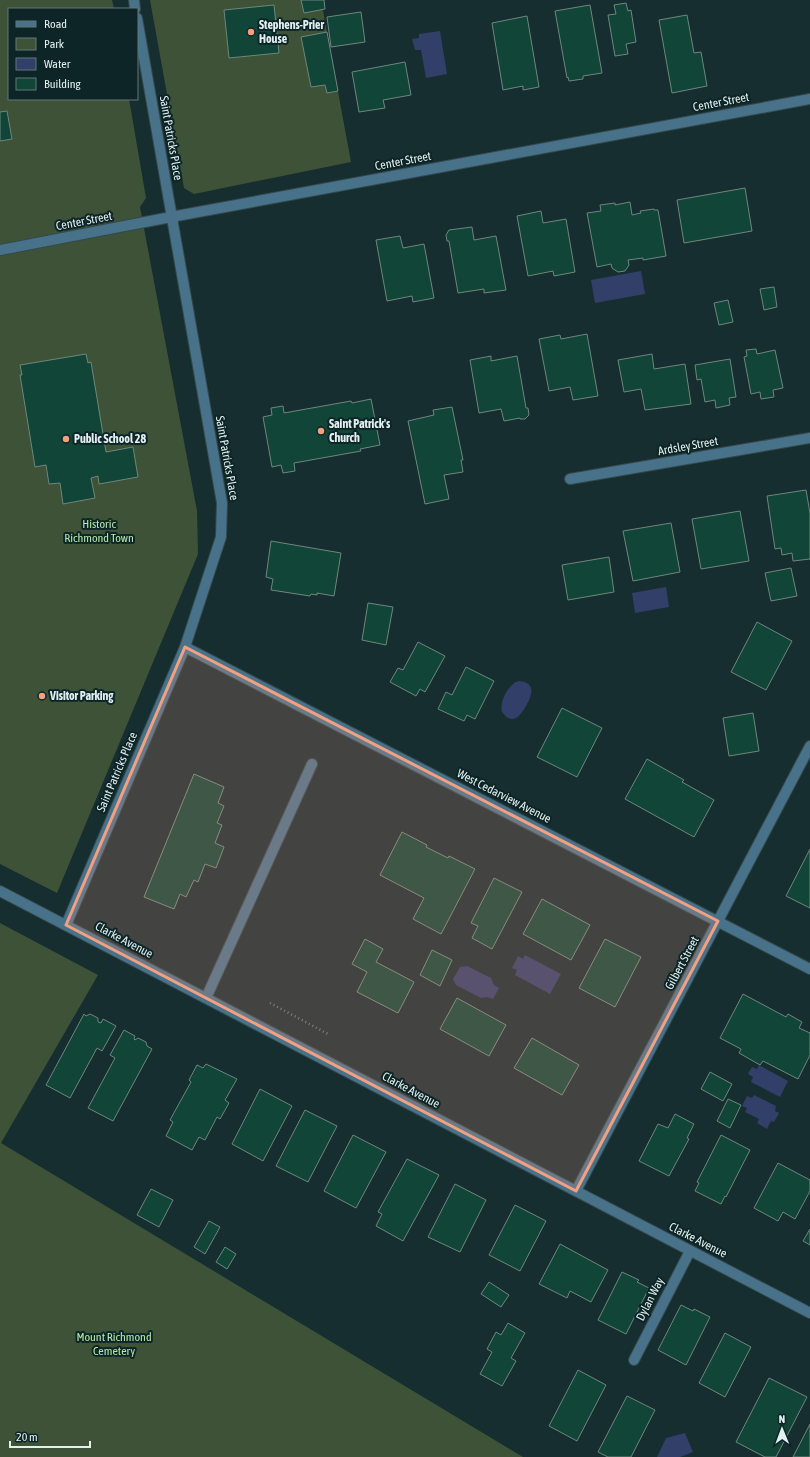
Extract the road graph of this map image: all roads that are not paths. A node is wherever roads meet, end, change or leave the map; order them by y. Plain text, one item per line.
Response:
1 (138, 24) edge
2 (810, 99) edge
3 (171, 217) junction
4 (0, 250) edge
5 (810, 438) edge
6 (570, 479) dead end
7 (185, 646) junction
8 (810, 746) edge
9 (312, 764) dead end
10 (0, 891) edge
11 (718, 921) junction
12 (66, 925) junction
13 (810, 969) edge
14 (206, 998) junction
15 (576, 1191) junction
16 (690, 1251) junction
17 (810, 1313) edge
18 (634, 1360) dead end

1 - 3 street, Saint Patricks Place
2 - 3 street, Center Street
3 - 4 street, Center Street
3 - 7 street, Saint Patricks Place
5 - 6 street, Ardsley Street
7 - 11 street, West Cedarview Avenue
7 - 12 street, Saint Patricks Place
8 - 11 street, Gilbert Street
9 - 14 street
10 - 12 street, Clarke Avenue
11 - 13 street, West Cedarview Avenue
11 - 15 street, Gilbert Street
12 - 14 street, Clarke Avenue
14 - 15 street, Clarke Avenue
15 - 16 street, Clarke Avenue
16 - 17 street, Clarke Avenue
16 - 18 street, Dylan Way

